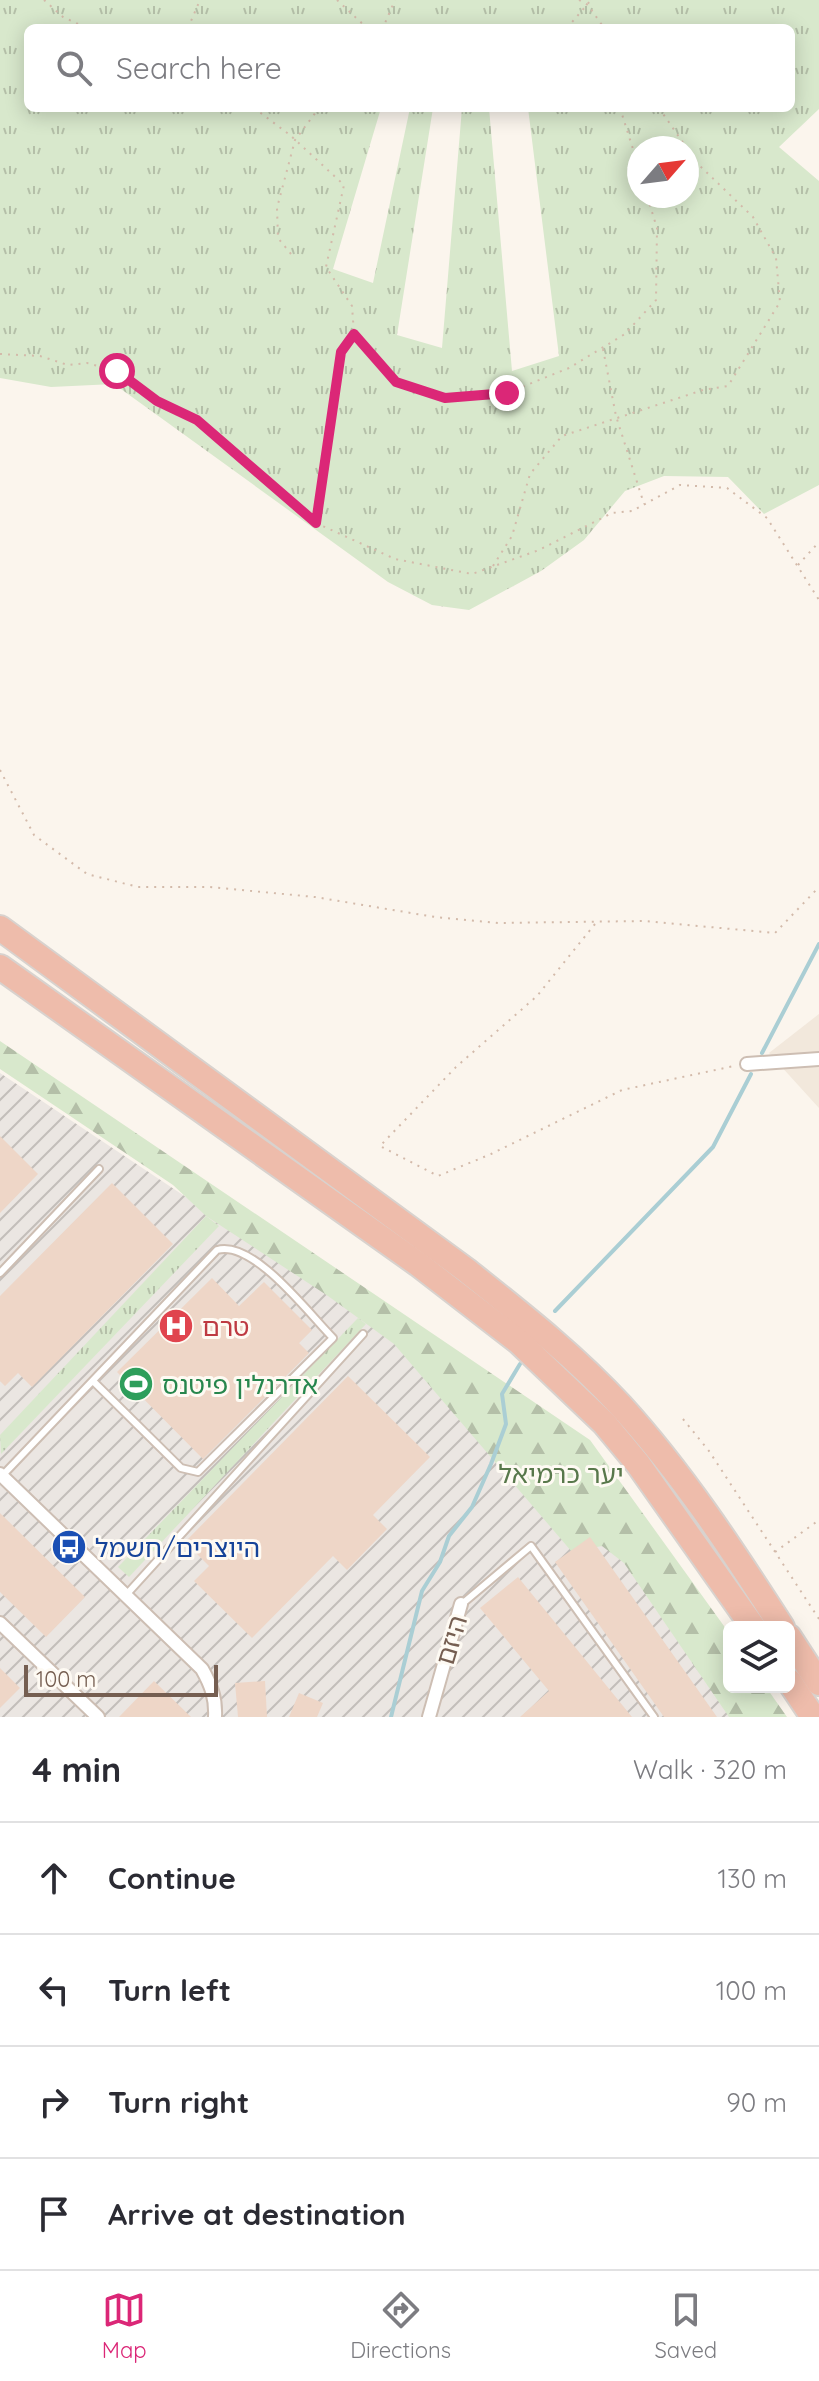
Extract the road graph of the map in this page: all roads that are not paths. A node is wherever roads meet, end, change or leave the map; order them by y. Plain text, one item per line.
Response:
1 (0, 928) edge
2 (0, 967) edge
3 (819, 1059) edge
4 (747, 1064) road end
5 (99, 1169) dead end
6 (0, 1273) edge
7 (363, 1334) dead end
8 (93, 1381) junction
9 (1, 1475) edge
10 (126, 1595) junction
11 (461, 1604) joint
12 (749, 1621) edge
13 (778, 1621) edge
14 (0, 1623) edge
15 (795, 1646) edge
16 (819, 1683) edge
17 (795, 1690) edge
18 (98, 1717) edge
19 (215, 1717) edge
20 (429, 1717) edge
21 (654, 1717) edge
22 (813, 1717) edge

1 - 13 highway
2 - 12 highway
3 - 4 street
5 - 6 lane
7 - 10 lane
8 - 8 lane
8 - 9 lane
9 - 10 street
10 - 19 street
11 - 20 street, היזם
11 - 21 lane, היזם
14 - 18 street
15 - 16 highway
17 - 22 highway

